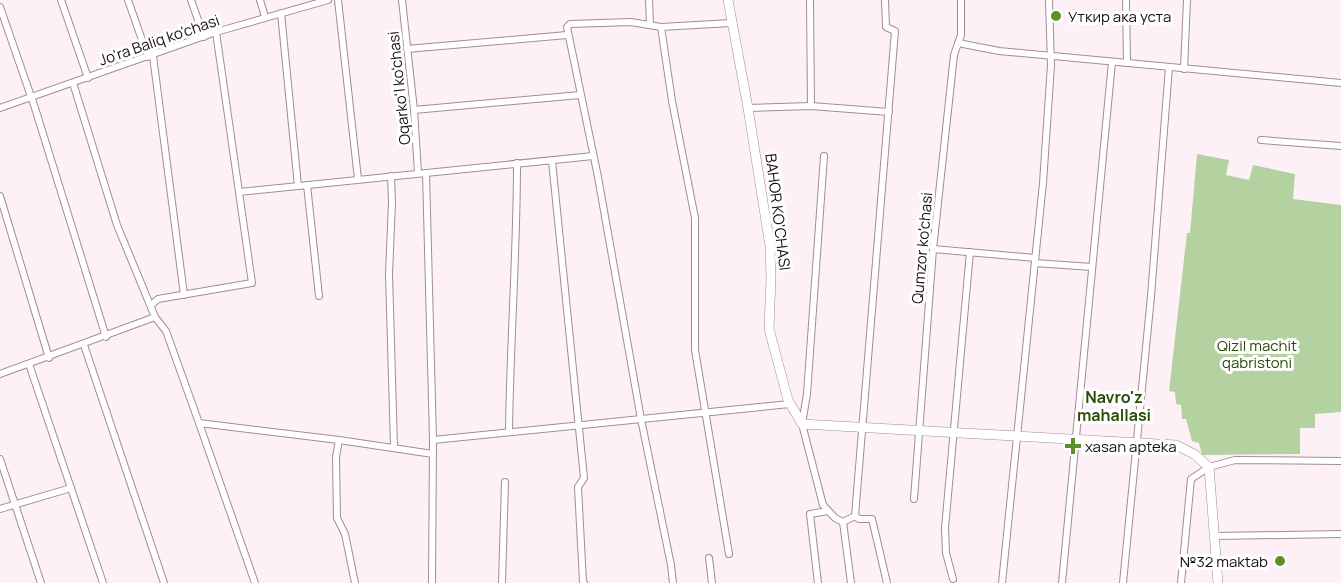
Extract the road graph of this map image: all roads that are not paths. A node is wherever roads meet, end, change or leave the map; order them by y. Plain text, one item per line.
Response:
1 (61, 0) edge
2 (128, 0) edge
3 (191, 0) edge
4 (260, 0) edge
5 (325, 0) edge
6 (338, 0) edge
7 (402, 0) edge
8 (649, 0) edge
9 (728, 0) edge
10 (810, 0) edge
11 (885, 0) edge
12 (961, 0) edge
13 (1049, 0) edge
14 (1126, 0) edge
15 (1187, 0) edge
16 (0, 7) edge
17 (281, 13) junction
18 (265, 17) junction
19 (731, 23) junction
20 (650, 24) junction
21 (661, 27) junction
22 (216, 32) junction
23 (567, 35) junction
24 (204, 37) junction
25 (958, 43) junction
26 (407, 49) junction
27 (1051, 56) junction
28 (150, 57) junction
29 (1112, 62) junction
30 (1127, 63) junction
31 (1169, 68) junction
32 (1184, 69) junction
33 (88, 78) junction
34 (73, 83) junction
35 (1341, 83) edge
36 (580, 95) junction
37 (31, 98) junction
38 (812, 106) junction
39 (0, 108) edge
40 (748, 108) junction
41 (414, 110) junction
42 (889, 112) junction
43 (1261, 140) dead end
44 (1341, 146) edge
45 (593, 156) junction
46 (824, 156) dead end
47 (552, 161) junction
48 (517, 163) junction
49 (422, 173) junction
50 (391, 176) junction
51 (358, 179) junction
52 (308, 185) junction
53 (298, 186) junction
54 (239, 192) junction
55 (0, 196) edge
56 (933, 249) junction
57 (970, 252) junction
58 (1035, 260) junction
59 (1092, 267) junction
60 (184, 295) junction
61 (319, 296) dead end
62 (151, 305) junction
63 (155, 317) junction
64 (106, 337) junction
65 (84, 345) junction
66 (49, 358) junction
67 (29, 364) junction
68 (0, 374) edge
69 (790, 404) junction
70 (707, 412) junction
71 (641, 419) junction
72 (199, 423) junction
73 (802, 424) junction
74 (578, 426) junction
75 (863, 428) junction
76 (920, 431) junction
77 (508, 432) junction
78 (954, 432) junction
79 (1017, 436) junction
80 (1076, 439) junction
81 (339, 440) junction
82 (433, 440) junction
83 (1138, 442) junction
84 (394, 447) junction
85 (433, 454) junction
86 (0, 459) edge
87 (1341, 461) edge
88 (1209, 467) junction
89 (506, 482) dead end
90 (71, 488) junction
91 (914, 499) dead end
92 (16, 504) junction
93 (0, 509) edge
94 (828, 511) junction
95 (855, 516) junction
96 (843, 522) junction
97 (1341, 534) edge
98 (1215, 536) junction
99 (729, 554) dead end
100 (709, 558) dead end
101 (953, 579) dead end
102 (583, 582) edge
103 (41, 583) edge
104 (103, 583) edge
105 (164, 583) edge
106 (255, 583) edge
107 (356, 583) edge
108 (432, 583) edge
109 (502, 583) edge
110 (574, 583) edge
111 (673, 583) edge
112 (712, 583) edge
113 (818, 583) edge
114 (851, 583) edge
115 (887, 583) edge
116 (1002, 583) edge
117 (1062, 583) edge
118 (1123, 583) edge
119 (1181, 583) edge
120 (1218, 583) edge

1 - 33 street
2 - 28 street
3 - 24 street
4 - 18 street
5 - 17 street, Jo'ra Baliq ko'chasi
6 - 51 street
7 - 26 street, Oqarko'l ko'chasi
8 - 20 street
9 - 19 street, BAHOR KO'CHASI
10 - 38 street
11 - 42 street
12 - 25 street, Qumzor ko'chasi
13 - 27 street
14 - 30 street
15 - 32 street
16 - 37 street
17 - 18 street, Jo'ra Baliq ko'chasi
17 - 53 street
18 - 22 street, Jo'ra Baliq ko'chasi
19 - 21 street
19 - 40 street, BAHOR KO'CHASI
20 - 21 street
20 - 23 street
21 - 70 street
22 - 24 street, Jo'ra Baliq ko'chasi
22 - 54 street
23 - 26 street
23 - 36 street
24 - 28 street, Jo'ra Baliq ko'chasi
25 - 27 street
25 - 56 street, Qumzor ko'chasi
26 - 41 street, Oqarko'l ko'chasi
27 - 29 street
27 - 58 street
28 - 33 street, Jo'ra Baliq ko'chasi
28 - 60 street
29 - 30 street
29 - 59 street
30 - 31 street
31 - 32 street
31 - 83 street
32 - 35 street
33 - 34 street, Jo'ra Baliq ko'chasi
34 - 37 street, Jo'ra Baliq ko'chasi
34 - 62 street
36 - 41 street
36 - 45 street
37 - 39 street, Jo'ra Baliq ko'chasi
37 - 64 street
38 - 40 street
38 - 42 street
40 - 69 street, BAHOR KO'CHASI
41 - 49 street, Oqarko'l ko'chasi
42 - 75 street
43 - 44 street
45 - 47 street
45 - 71 street
46 - 73 street
47 - 48 street
47 - 74 street
48 - 49 street
48 - 77 street
49 - 50 street
49 - 82 street, Oqarko'l ko'chasi
50 - 51 street
50 - 84 street
51 - 52 street
52 - 53 street
52 - 61 street
53 - 54 street
54 - 60 street
55 - 66 street
56 - 57 street
56 - 76 street, Qumzor ko'chasi
57 - 58 street
57 - 78 street
58 - 59 street
58 - 79 street
59 - 80 street
60 - 62 street
62 - 63 street
63 - 64 street
63 - 72 street
64 - 65 street
65 - 66 street
65 - 105 street
66 - 67 street
67 - 68 street
67 - 90 street
69 - 70 street
69 - 73 street, BAHOR KO'CHASI
70 - 71 street
70 - 99 street
71 - 74 street
71 - 111 street
72 - 81 street
72 - 106 street
73 - 75 street
73 - 94 street
74 - 77 street
74 - 102 street
75 - 76 street
75 - 95 street
76 - 78 street
76 - 91 street, Qumzor ko'chasi
77 - 82 street
78 - 79 street
78 - 101 street
79 - 80 street
79 - 116 street
80 - 83 street
80 - 117 street
81 - 84 street
81 - 107 street
82 - 85 street, Oqarko'l ko'chasi
83 - 88 street
83 - 118 street
84 - 85 street
85 - 108 street, Oqarko'l ko'chasi
86 - 92 street
87 - 88 street
88 - 98 street
88 - 119 street
89 - 109 street
90 - 92 street
90 - 104 street
92 - 93 street
92 - 103 street
94 - 96 street
94 - 113 street
95 - 96 street
95 - 115 street
96 - 114 street
97 - 98 street
98 - 120 street
100 - 112 street
102 - 110 street

